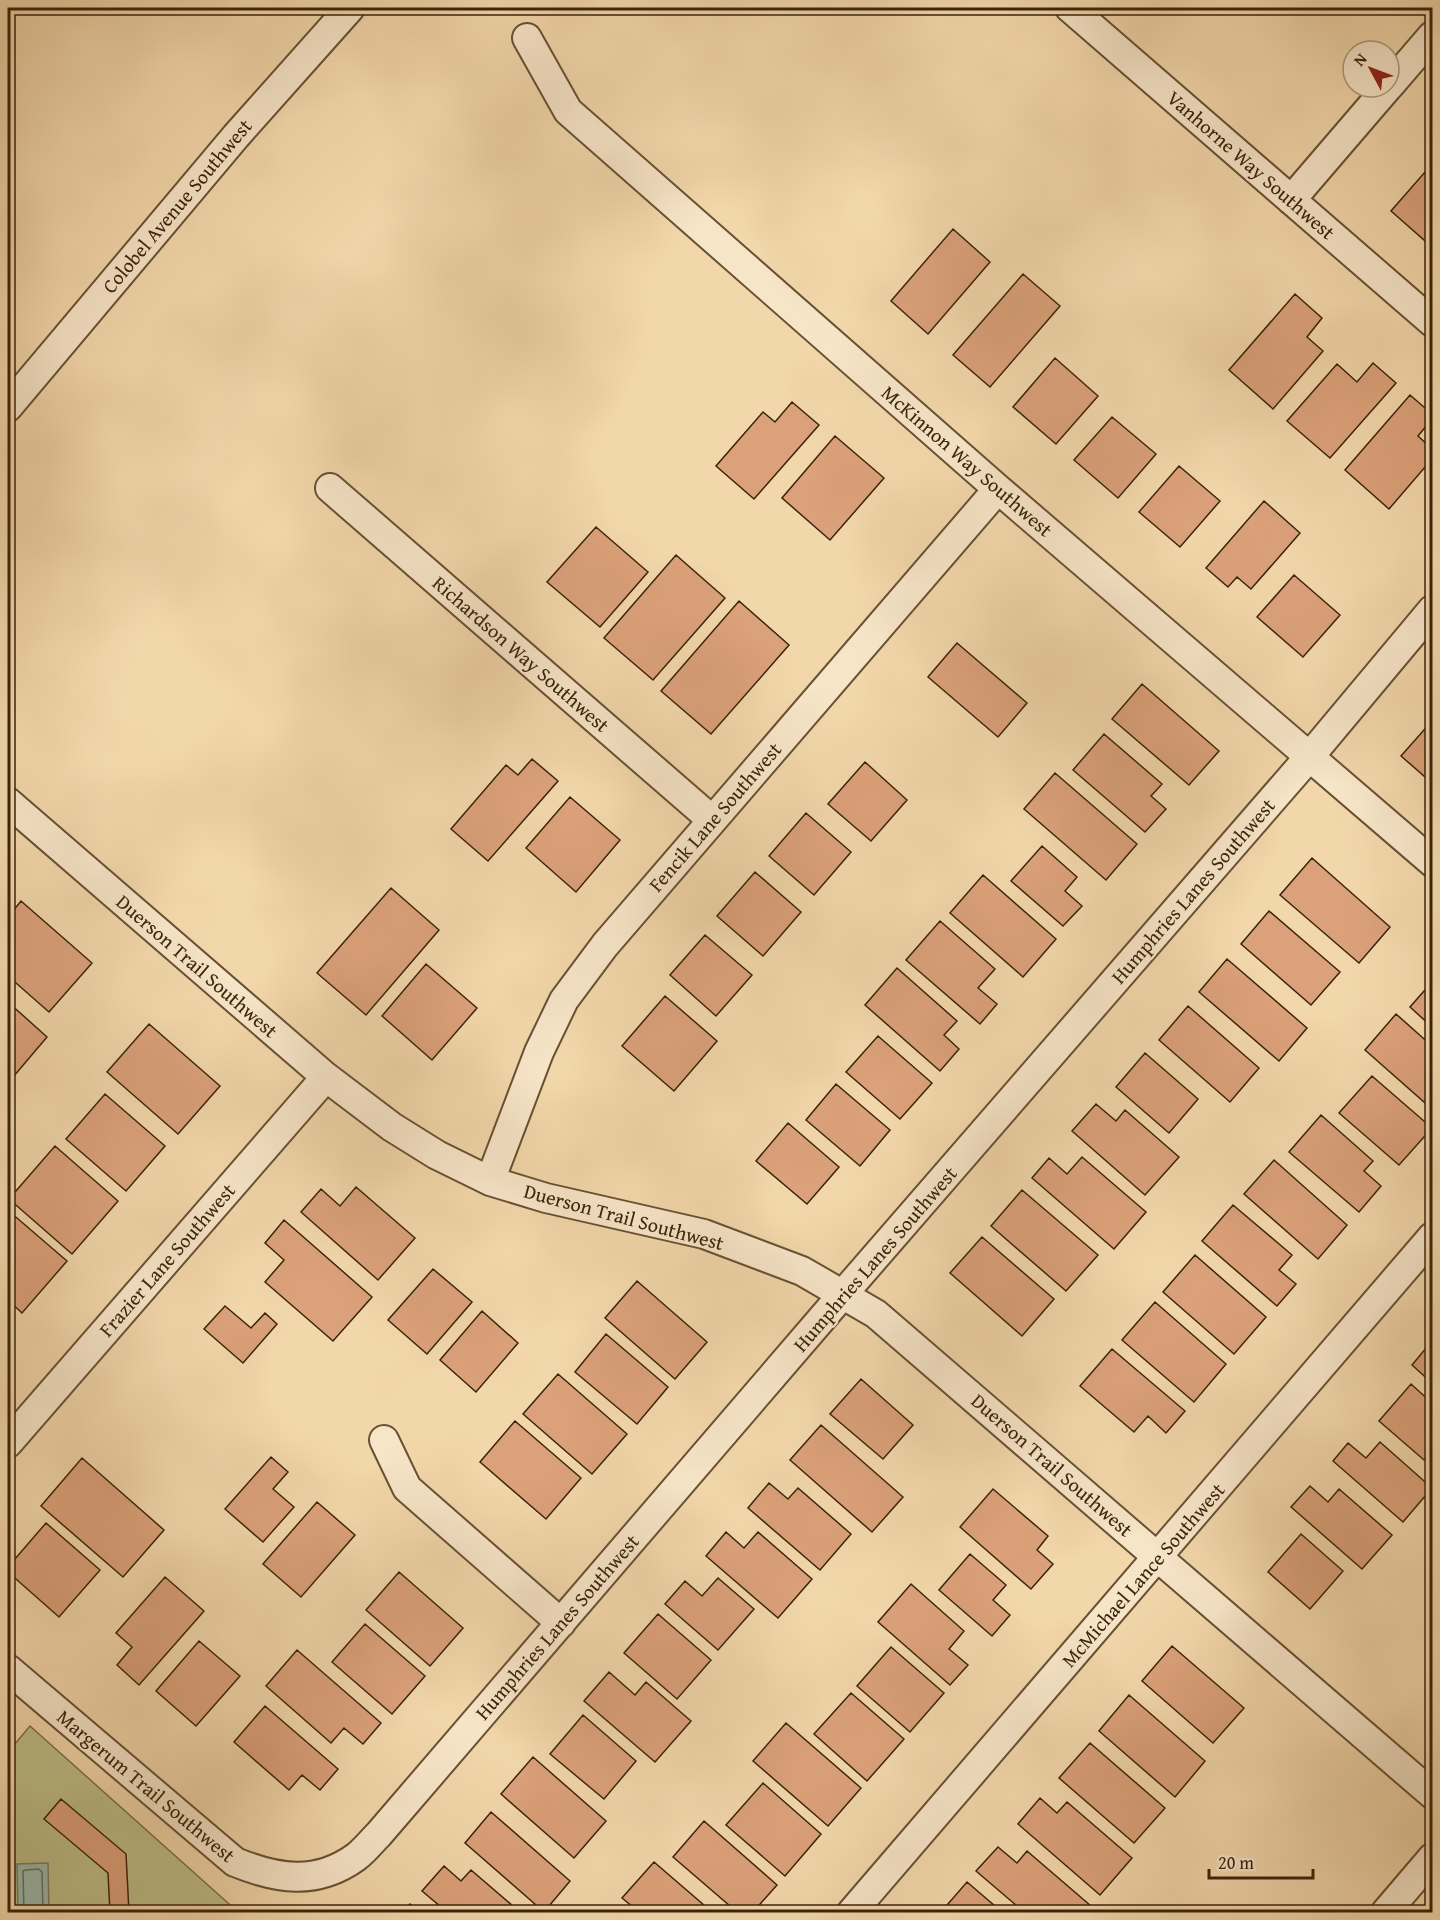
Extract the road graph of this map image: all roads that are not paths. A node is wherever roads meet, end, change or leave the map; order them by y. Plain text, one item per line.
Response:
1 (350, 8) edge
2 (1070, 8) edge
3 (1432, 36) edge
4 (527, 38) dead end
5 (1401, 73) edge
6 (1379, 99) edge
7 (1291, 200) junction
8 (1432, 321) edge
9 (8, 408) edge
10 (330, 488) dead end
11 (998, 489) junction
12 (1432, 610) edge
13 (1310, 756) junction
14 (10, 808) edge
15 (712, 820) junction
16 (1432, 862) edge
17 (326, 1077) junction
18 (490, 1181) junction
19 (1432, 1237) edge
20 (843, 1294) junction
21 (384, 1440) dead end
22 (8, 1443) edge
23 (1159, 1557) junction
24 (561, 1623) junction
25 (8, 1669) edge
26 (1432, 1794) edge
27 (1432, 1858) edge
28 (297, 1879) joint
29 (852, 1912) edge
30 (1386, 1912) edge

1 - 9 street, Colobel Avenue Southwest
2 - 7 street, Vanhorne Way Southwest
3 - 5 street
4 - 11 street, McKinnon Way Southwest
6 - 7 street
7 - 8 street, Vanhorne Way Southwest
10 - 15 street, Richardson Way Southwest
11 - 13 street, McKinnon Way Southwest
11 - 15 street, Fencik Lane Southwest
12 - 13 street, Humphries Lanes Southwest
13 - 16 street, McKinnon Way Southwest
13 - 20 street, Humphries Lanes Southwest
14 - 17 street, Duerson Trail Southwest
15 - 18 street, Fencik Lane Southwest
17 - 18 street, Duerson Trail Southwest
17 - 22 street, Frazier Lane Southwest
18 - 20 street, Duerson Trail Southwest
19 - 23 street, McMichael Lance Southwest
20 - 23 street, Duerson Trail Southwest
20 - 24 street, Humphries Lanes Southwest
21 - 24 street
23 - 26 street, Duerson Trail Southwest
23 - 29 street, McMichael Lance Southwest
24 - 28 street, Humphries Lanes Southwest
25 - 28 street, Margerum Trail Southwest
27 - 30 street

